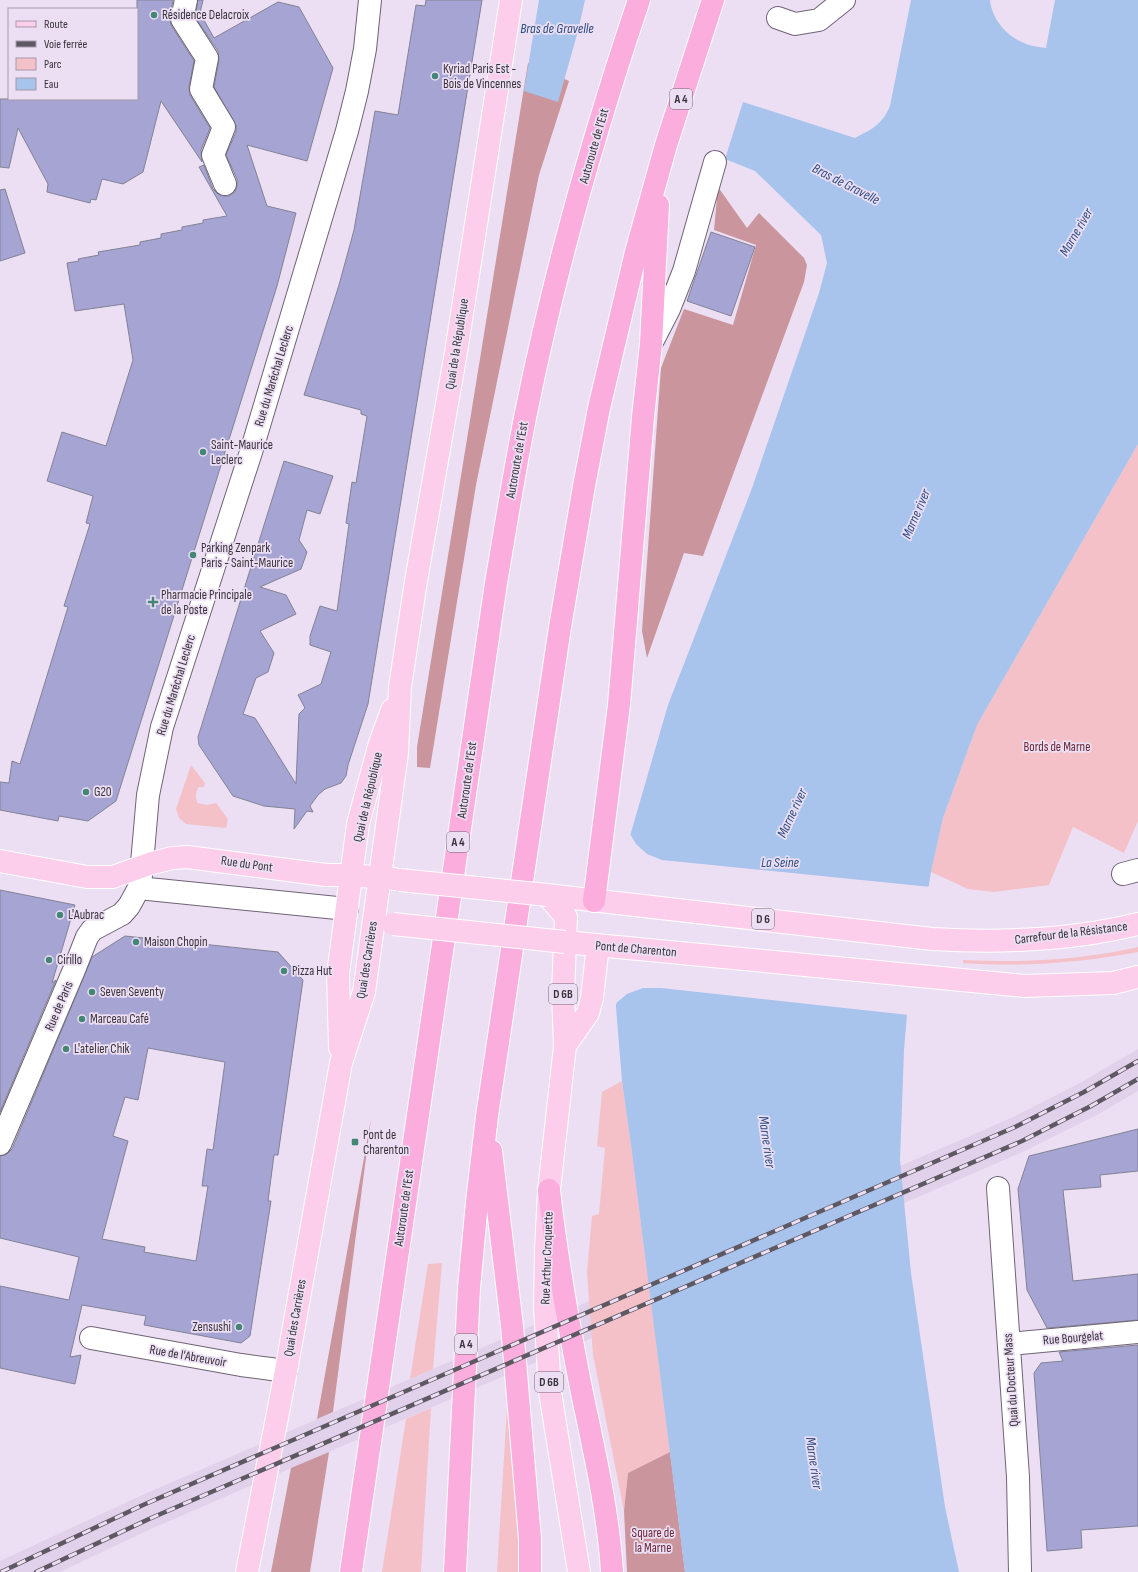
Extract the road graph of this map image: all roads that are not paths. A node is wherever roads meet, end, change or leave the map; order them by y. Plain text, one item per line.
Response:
1 (370, 0) edge
2 (511, 0) edge
3 (639, 0) edge
4 (713, 0) edge
5 (844, 0) edge
6 (184, 10) edge
7 (778, 18) dead end
8 (715, 162) dead end
9 (660, 166) junction
10 (225, 184) dead end
11 (651, 344) junction
12 (400, 688) junction
13 (0, 861) edge
14 (351, 875) junction
15 (141, 876) junction
16 (390, 879) junction
17 (547, 895) junction
18 (594, 901) junction
19 (347, 909) junction
20 (566, 917) junction
21 (383, 923) junction
22 (1138, 924) edge
23 (565, 942) junction
24 (598, 945) junction
25 (1138, 977) edge
26 (564, 1056) junction
27 (341, 1063) junction
28 (487, 1116) junction
29 (0, 1144) edge
30 (998, 1188) dead end
31 (549, 1190) junction
32 (1138, 1332) edge
33 (91, 1338) dead end
34 (1009, 1344) junction
35 (286, 1371) junction
36 (247, 1572) edge
37 (351, 1572) edge
38 (455, 1572) edge
39 (530, 1572) edge
40 (579, 1572) edge
41 (612, 1572) edge
42 (1020, 1572) edge

1 - 15 street, Rue du Maréchal Leclerc
2 - 12 main road, Quai de la République
3 - 37 highway, Autoroute de l’Est / A 4
4 - 9 highway, A 4
5 - 7 street
6 - 10 street
8 - 11 street
9 - 11 highway
9 - 28 highway, A 4
11 - 18 highway
12 - 14 main road, Quai de la République
12 - 16 main road, Quai de la République
13 - 15 main road, Rue du Pont
14 - 15 main road, Rue du Pont
14 - 16 main road
14 - 19 main road, Quai de la République
15 - 19 street
15 - 29 street, Rue de Paris
16 - 17 main road, bridge
16 - 21 main road, Quai des Carrières
17 - 18 main road, D 6
17 - 20 main road
18 - 20 main road
18 - 22 main road, Carrefour de la Résistance / D 6
19 - 21 main road, Pont de Charenton
19 - 27 main road, Quai des Carrières
20 - 23 main road, Rue Arthur Croquette
21 - 23 main road, Pont de Charenton, bridge
21 - 27 main road, Quai des Carrières
23 - 24 main road, Pont de Charenton
23 - 26 main road, Rue Arthur Croquette / D 6B
24 - 25 main road, Pont de Charenton
24 - 26 main road
26 - 31 main road, Rue Arthur Croquette / D 6B
27 - 35 main road, Quai des Carrières
28 - 38 highway, A 4
28 - 39 highway
30 - 34 street, Quai du Docteur Mass
31 - 40 main road, Rue Arthur Croquette / D 6B
31 - 41 highway
32 - 34 street, Rue Bourgelat
33 - 35 street, Rue de l'Abreuvoir
34 - 42 street, Quai du Docteur Mass
35 - 36 main road, Quai des Carrières

